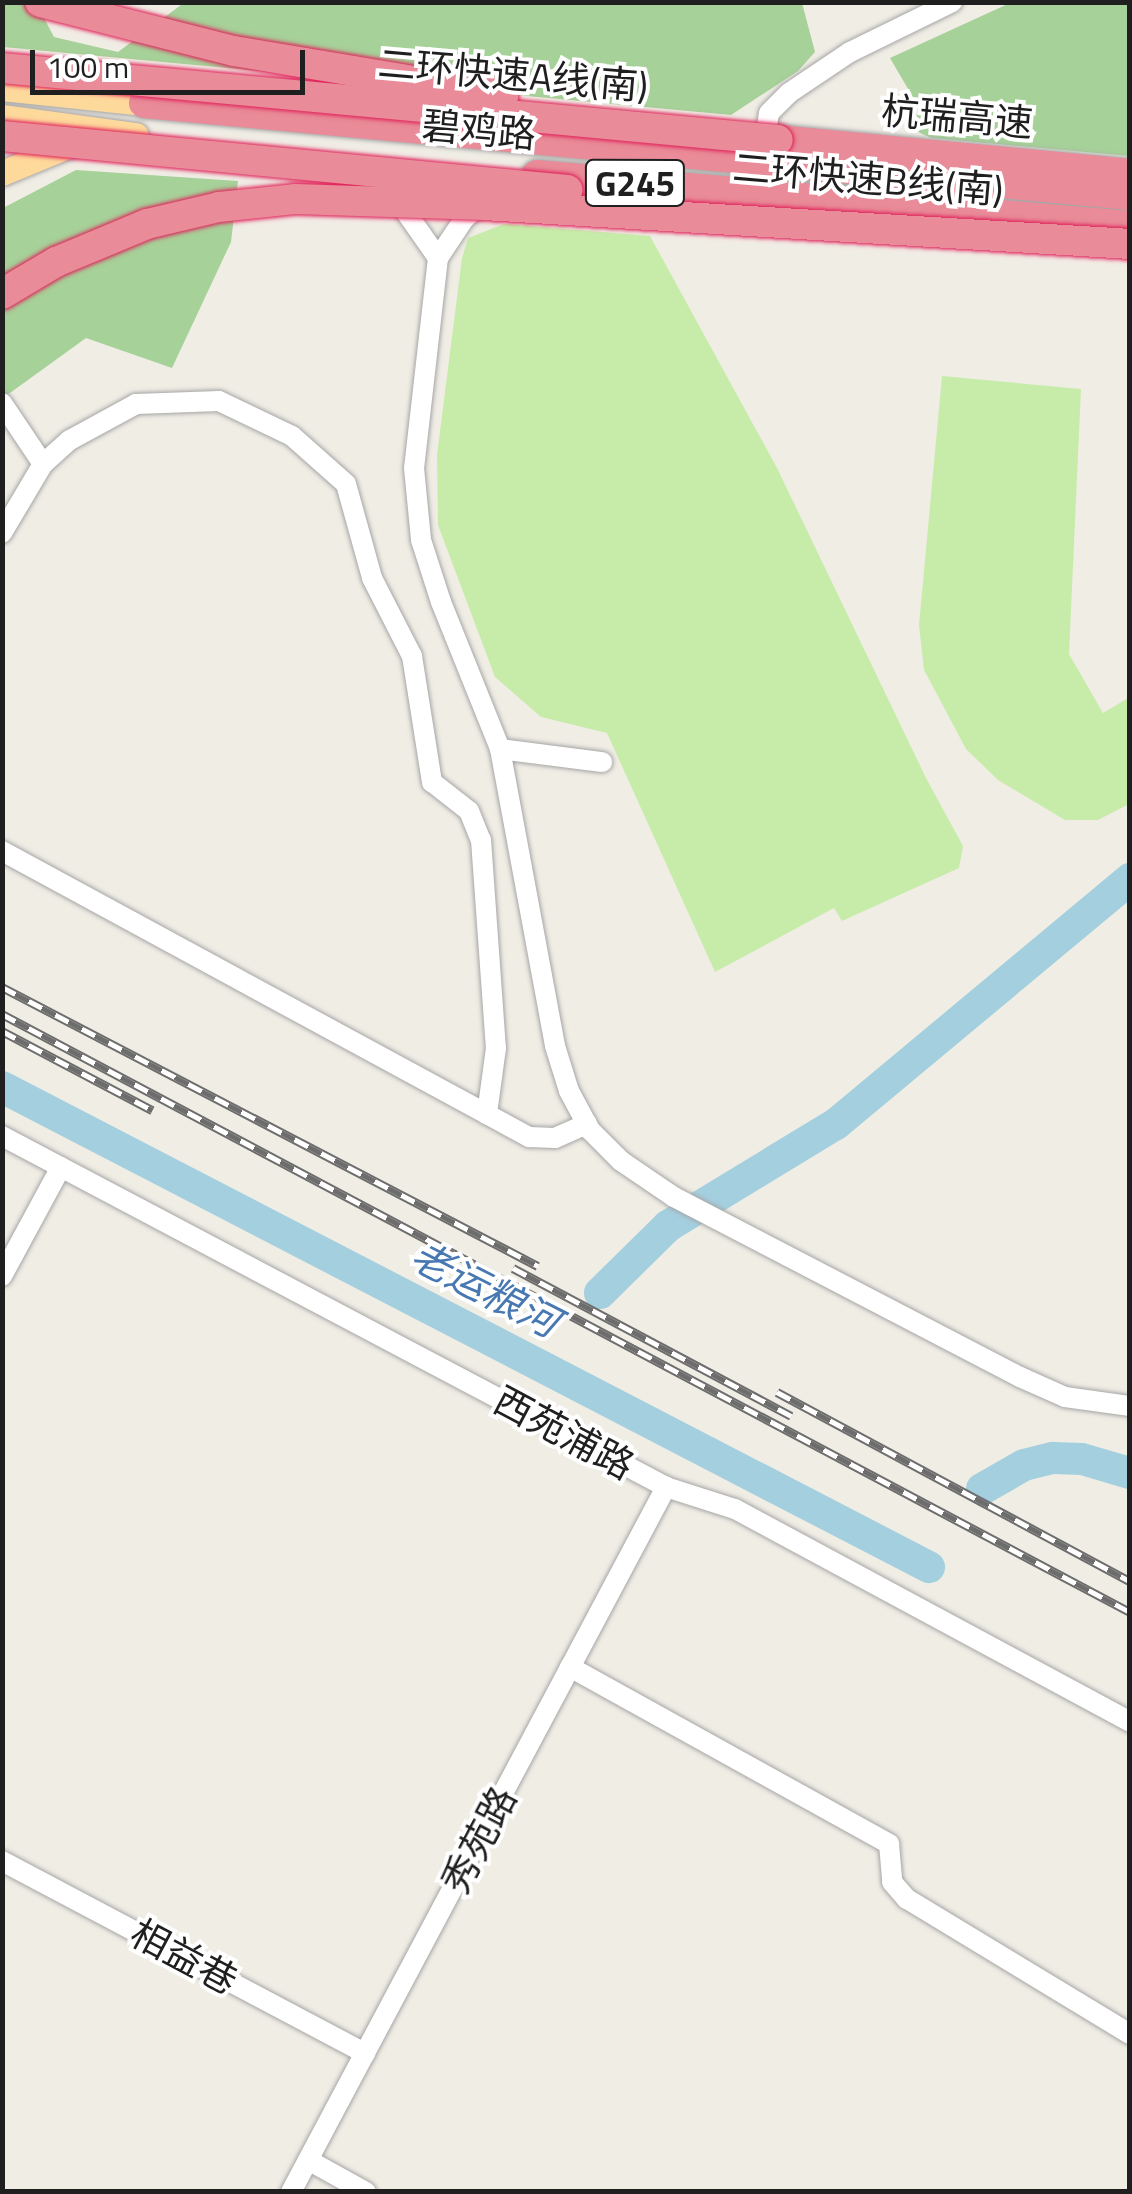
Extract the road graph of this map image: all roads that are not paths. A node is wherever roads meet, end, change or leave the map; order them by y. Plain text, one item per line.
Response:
1 (40, 2) edge
2 (952, 2) edge
3 (2, 68) edge
4 (2, 88) edge
5 (144, 104) joint
6 (2, 116) edge
7 (2, 136) edge
8 (141, 136) junction
9 (770, 151) junction
10 (361, 159) junction
11 (2, 173) edge
12 (516, 174) junction
13 (1130, 174) edge
14 (1130, 196) edge
15 (1130, 226) edge
16 (1130, 244) edge
17 (438, 258) junction
18 (2, 294) edge
19 (2, 403) edge
20 (44, 464) junction
21 (2, 533) edge
22 (500, 750) junction
23 (602, 762) dead end
24 (2, 851) edge
25 (487, 1114) junction
26 (587, 1124) junction
27 (2, 1136) edge
28 (61, 1167) junction
29 (2, 1276) edge
30 (1130, 1406) edge
31 (666, 1487) junction
32 (570, 1667) junction
33 (1130, 1722) edge
34 (2, 1861) edge
35 (1130, 2034) edge
36 (366, 2053) junction
37 (308, 2160) junction
38 (291, 2192) edge
39 (366, 2192) edge

1 - 9 highway, bridge
2 - 9 street
3 - 9 highway, 二环快速A线(南), bridge
4 - 5 main road, 碧鸡路 / G245
5 - 9 highway, 碧鸡路 / G245
6 - 8 main road, 碧鸡路 / G245
7 - 16 highway, 二环快速B线(南), bridge
8 - 10 highway, 碧鸡路 / G245
8 - 11 main road
9 - 13 highway, 杭瑞高速
9 - 14 highway, 碧鸡路 / G245
10 - 12 highway, 碧鸡路 / G245
10 - 17 street
12 - 15 highway, 碧鸡路 / G245
12 - 17 street
16 - 18 highway, bridge
17 - 22 street
19 - 20 street
20 - 21 street
20 - 25 street
22 - 23 street
22 - 26 street
24 - 25 street
25 - 26 street
26 - 30 street
27 - 28 street, 西苑浦路
28 - 29 street
28 - 31 street, 西苑浦路
31 - 32 street, 秀苑路
31 - 33 street, 西苑浦路
32 - 35 street
32 - 36 street, 秀苑路
34 - 36 street, 相益巷
36 - 37 street, 秀苑路
37 - 38 street, 秀苑路
37 - 39 street

